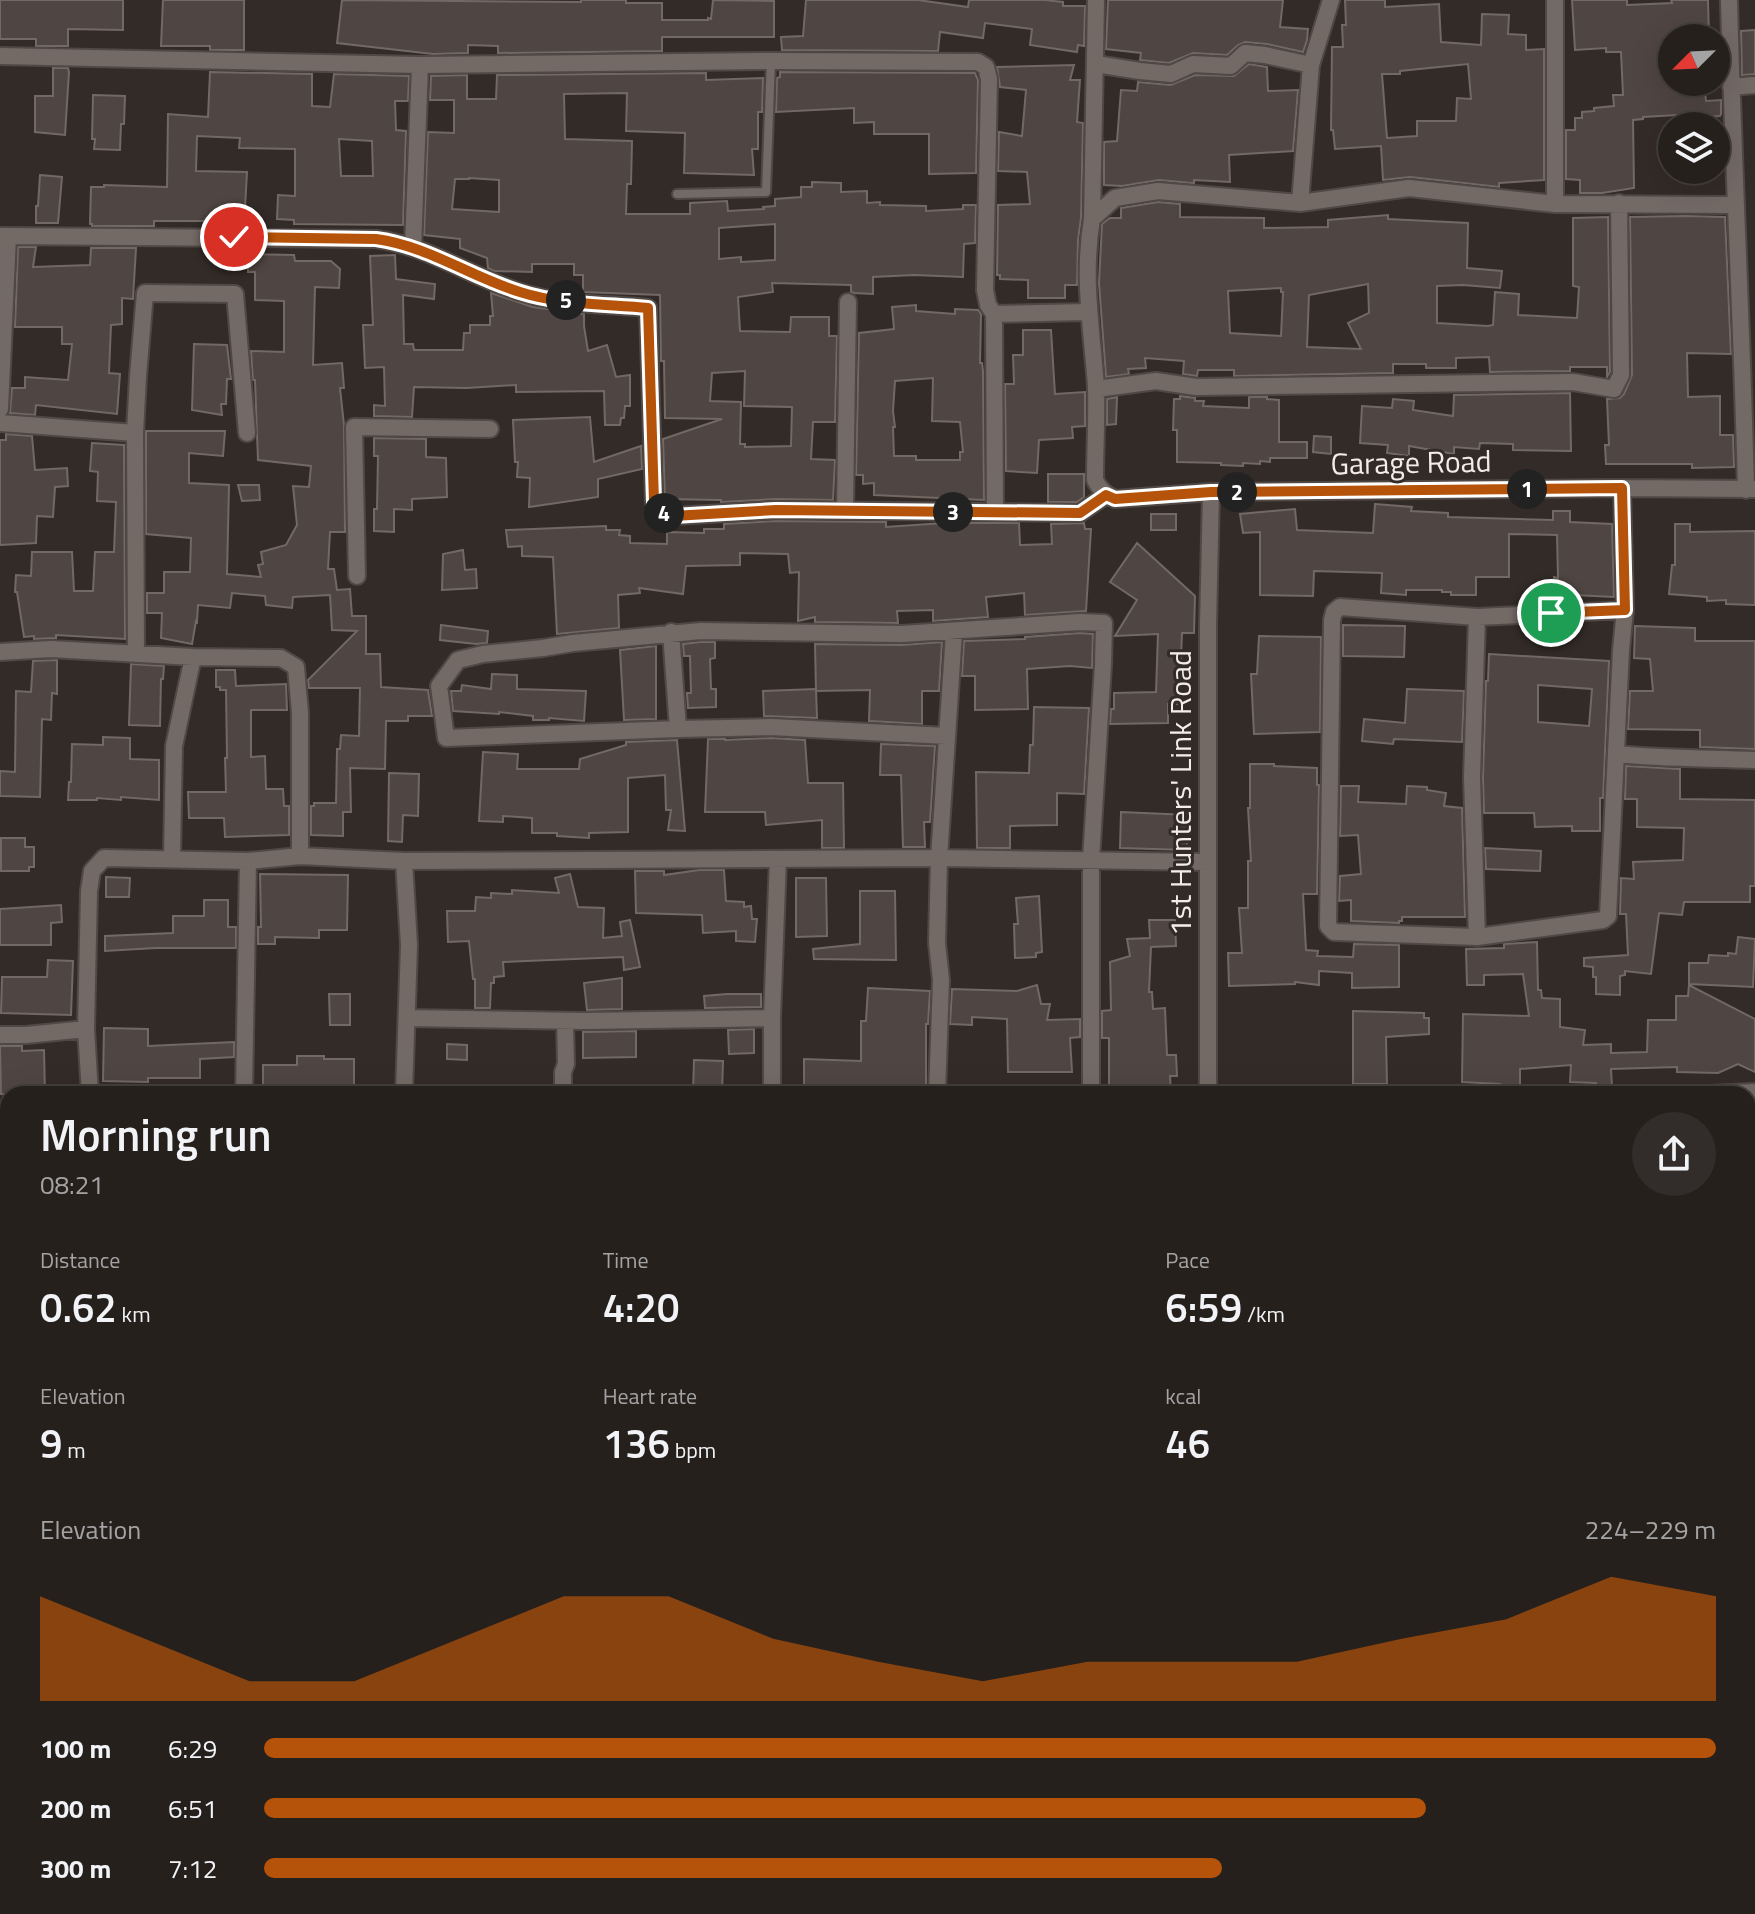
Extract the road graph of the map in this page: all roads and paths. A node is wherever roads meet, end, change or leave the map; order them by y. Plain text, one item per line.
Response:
1 (1096, 0) edge
2 (1331, 0) edge
3 (1555, 0) edge
4 (1729, 0) edge
5 (0, 56) edge
6 (771, 61) junction
7 (1096, 64) junction
8 (420, 65) junction
9 (1311, 65) junction
10 (1755, 85) edge
11 (1731, 87) junction
12 (677, 194) dead end
13 (1300, 203) junction
14 (1619, 203) junction
15 (1555, 204) junction
16 (1735, 205) junction
17 (1092, 219) junction
18 (4, 236) edge
19 (413, 247) junction
20 (848, 302) dead end
21 (1088, 312) junction
22 (994, 314) junction
23 (1749, 366) edge
24 (1096, 389) junction
25 (0, 409) edge
26 (0, 423) edge
27 (490, 429) dead end
28 (135, 433) junction
29 (247, 433) dead end
30 (1622, 488) junction
31 (1750, 490) edge
32 (1211, 492) junction
33 (1106, 495) junction
34 (845, 510) junction
35 (995, 512) junction
36 (357, 576) dead end
37 (1625, 610) junction
38 (1477, 617) junction
39 (671, 632) junction
40 (954, 632) junction
41 (0, 652) edge
42 (136, 654) junction
43 (193, 657) junction
44 (678, 729) junction
45 (947, 736) junction
46 (1617, 754) junction
47 (1755, 760) edge
48 (300, 856) junction
49 (172, 858) junction
50 (939, 858) junction
51 (778, 859) junction
52 (1091, 860) junction
53 (248, 861) junction
54 (404, 861) junction
55 (1208, 862) junction
56 (1477, 937) junction
57 (407, 1018) junction
58 (772, 1018) junction
59 (565, 1021) junction
60 (86, 1029) junction
61 (0, 1035) edge
62 (90, 1086) edge
63 (244, 1086) edge
64 (404, 1086) edge
65 (563, 1086) edge
66 (772, 1086) edge
67 (937, 1086) edge
68 (1091, 1086) edge
69 (1208, 1086) edge

1 - 7 street
2 - 9 street
3 - 15 street
4 - 11 street
5 - 8 street
6 - 8 street
6 - 12 lane
6 - 22 street
7 - 9 street
7 - 17 street
8 - 19 street
9 - 13 street
10 - 11 street
11 - 16 street
13 - 15 street
13 - 17 street
14 - 15 street
14 - 16 street
14 - 24 street
16 - 23 street
17 - 21 street
18 - 19 street
18 - 25 street
19 - 34 street
20 - 34 street
21 - 22 street
21 - 24 street
22 - 35 street
23 - 31 street
24 - 33 street
26 - 28 street
27 - 36 street
28 - 29 street
28 - 42 street
30 - 31 street, Garage Road
30 - 32 street, Garage Road
30 - 37 street
32 - 33 street, Garage Road
32 - 55 street, 1st Hunters' Link Road
33 - 35 street
34 - 35 street
37 - 38 street
37 - 46 street
38 - 56 street
38 - 56 street
39 - 40 street
39 - 44 street
39 - 44 street
40 - 45 street
40 - 52 street
41 - 42 street
42 - 43 street
43 - 48 street
43 - 49 street
44 - 45 street
45 - 50 street
46 - 47 street
46 - 56 street
48 - 53 street
48 - 54 street
49 - 53 street
49 - 60 street
50 - 51 street
50 - 52 street
50 - 67 street
51 - 54 street
51 - 58 street
52 - 55 street
52 - 68 street
53 - 63 street
54 - 57 street
55 - 69 street, 1st Hunters' Link Road
57 - 59 street
57 - 64 street
58 - 59 street
58 - 66 street
59 - 65 street
60 - 61 street
60 - 62 street

